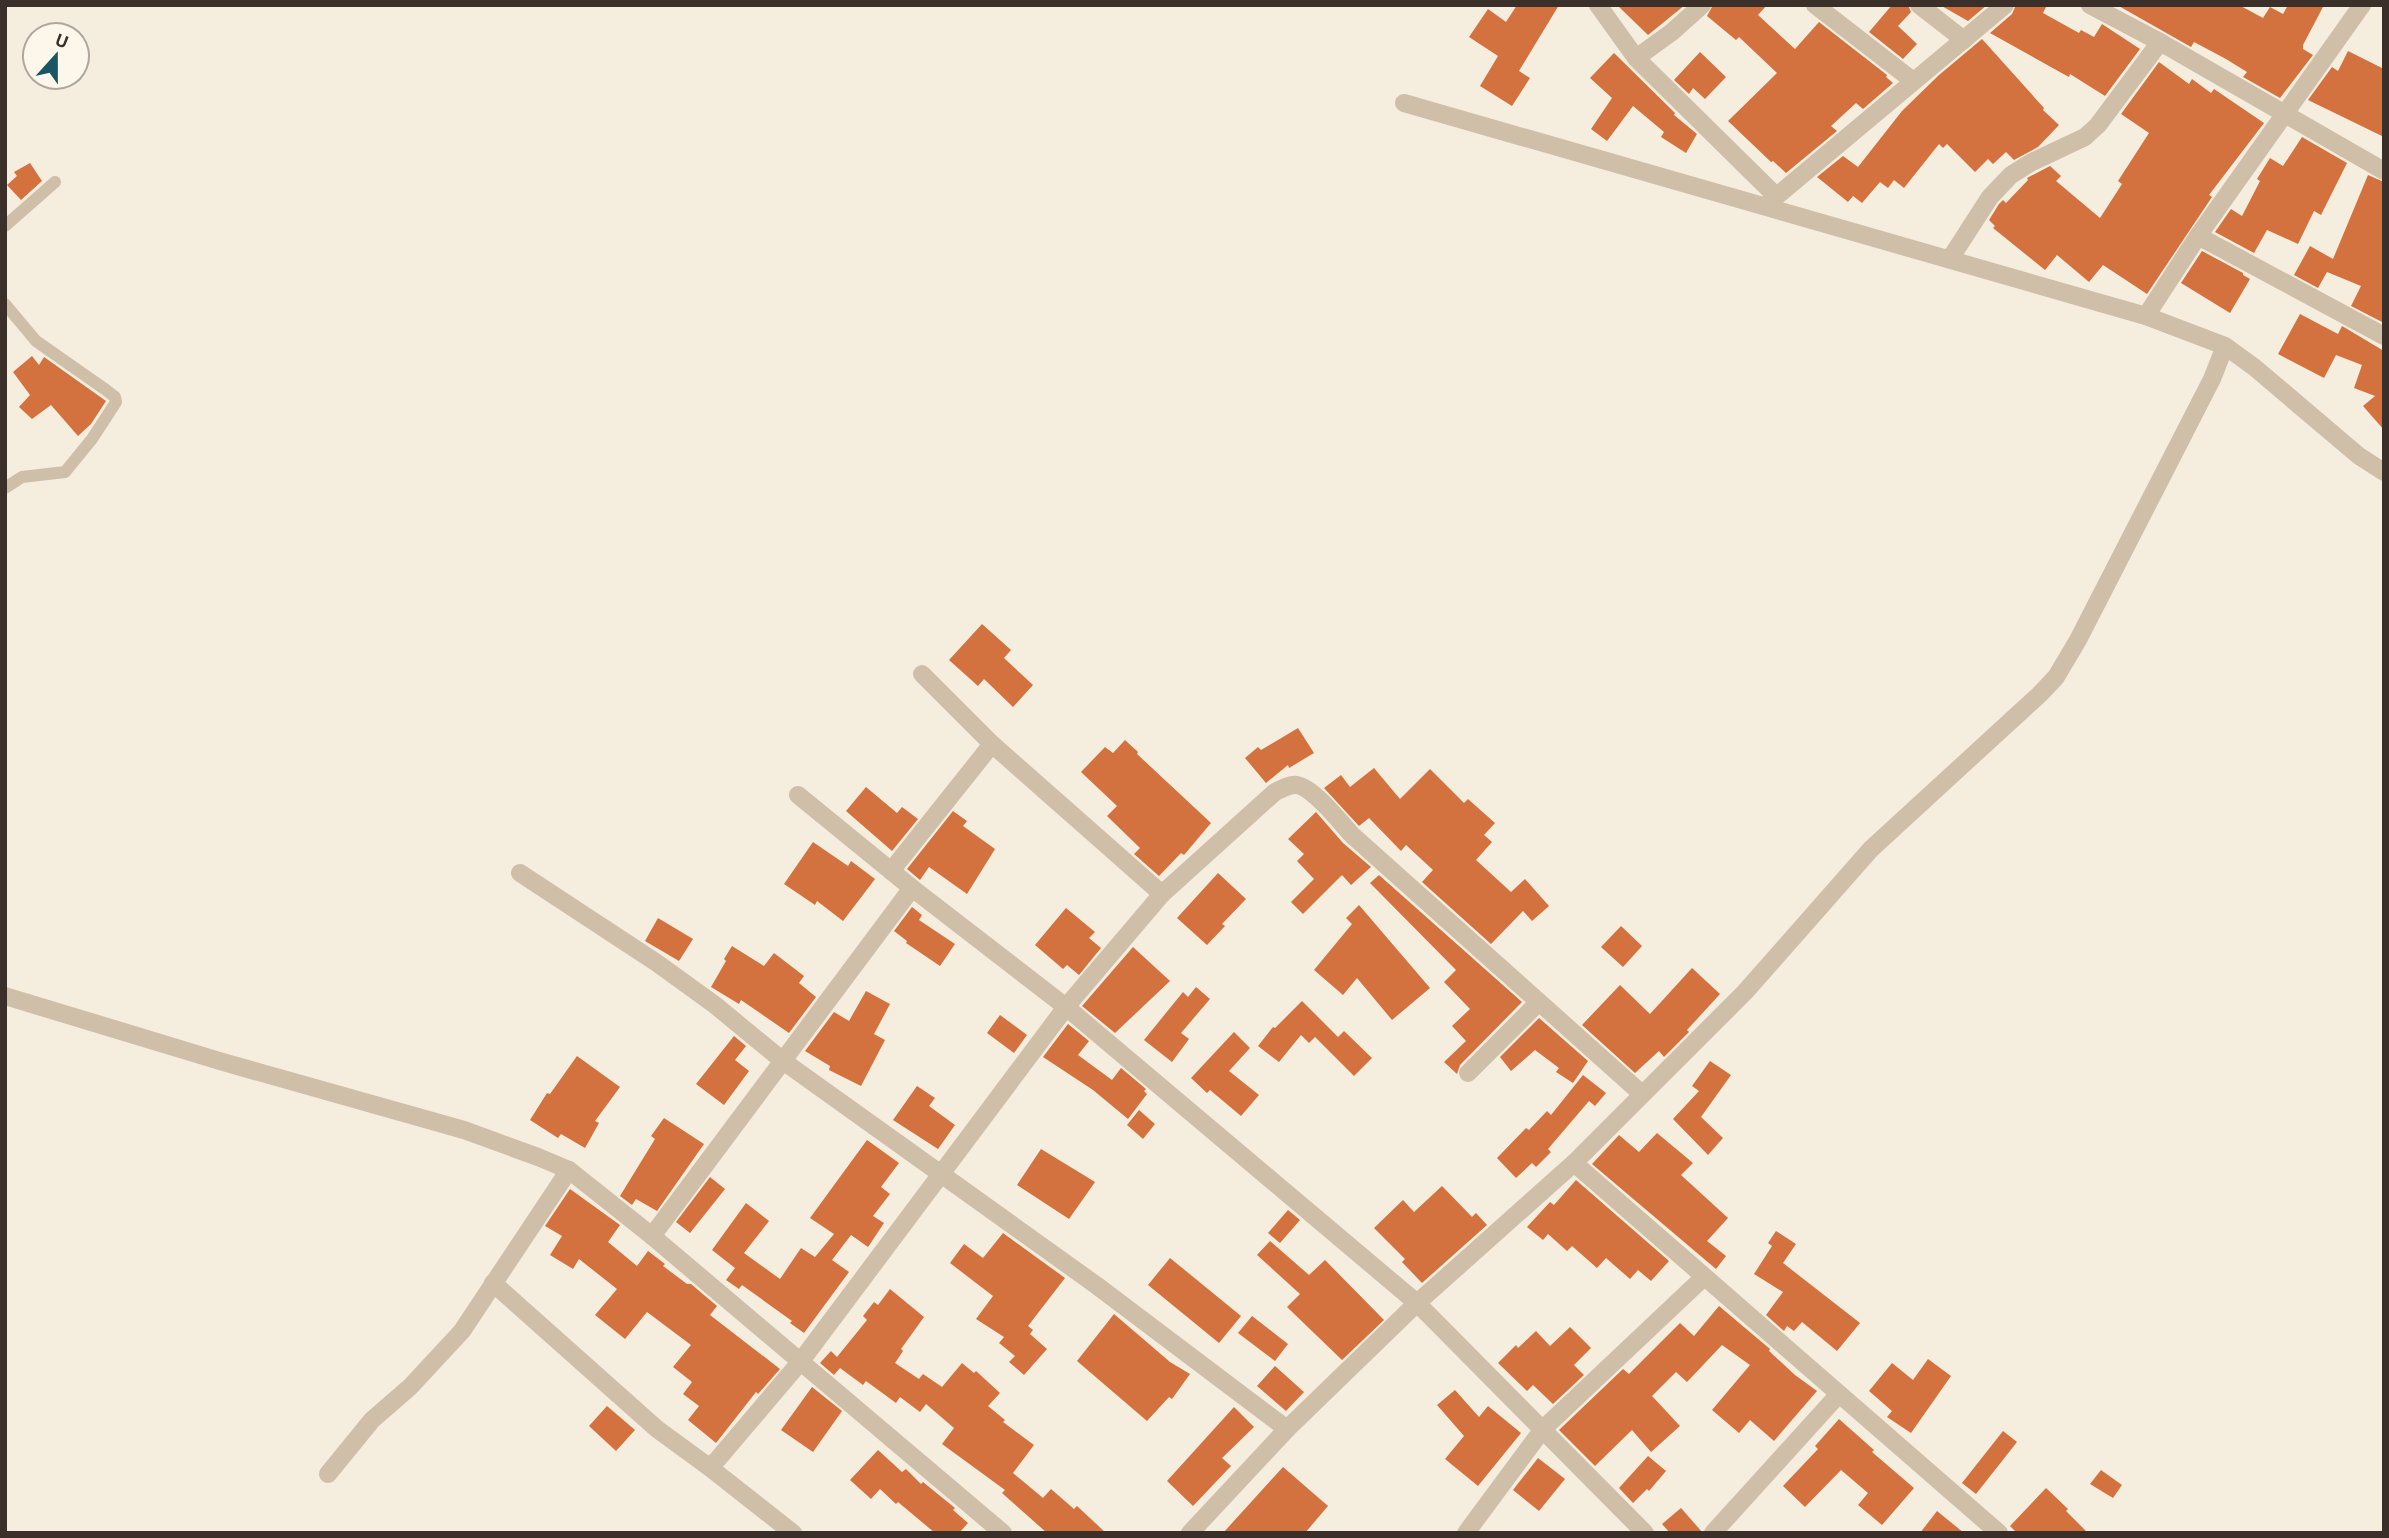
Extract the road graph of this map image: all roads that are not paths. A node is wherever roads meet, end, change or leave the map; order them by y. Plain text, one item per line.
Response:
1 (1598, 5) edge
2 (1702, 5) edge
3 (1815, 5) edge
4 (1919, 5) edge
5 (2005, 5) edge
6 (2090, 5) edge
7 (2362, 5) edge
8 (1964, 40) junction
9 (2160, 42) junction
10 (1636, 58) junction
11 (1912, 80) junction
12 (1404, 103) dead end
13 (2283, 114) junction
14 (2384, 171) edge
15 (55, 183) dead end
16 (1770, 201) junction
17 (5, 226) edge
18 (2198, 236) junction
19 (1951, 259) junction
20 (5, 304) edge
21 (2146, 316) junction
22 (2384, 336) edge
23 (2223, 351) junction
24 (2384, 472) edge
25 (5, 488) edge
26 (922, 674) dead end
27 (992, 744) junction
28 (798, 795) dead end
29 (891, 871) junction
30 (520, 873) dead end
31 (912, 888) junction
32 (1161, 894) junction
33 (5, 996) edge
34 (1539, 1002) junction
35 (1066, 1007) junction
36 (782, 1061) junction
37 (1468, 1073) dead end
38 (1642, 1094) junction
39 (1574, 1164) junction
40 (569, 1170) junction
41 (940, 1173) junction
42 (652, 1236) junction
43 (1704, 1277) junction
44 (494, 1283) junction
45 (1417, 1303) junction
46 (801, 1361) junction
47 (1839, 1394) junction
48 (1287, 1429) junction
49 (1544, 1429) junction
50 (709, 1467) junction
51 (328, 1474) dead end
52 (793, 1533) edge
53 (1003, 1533) edge
54 (1190, 1533) edge
55 (1466, 1533) edge
56 (1645, 1533) edge
57 (1713, 1533) edge
58 (1999, 1533) edge

1 - 10 street
2 - 10 street
3 - 11 street
4 - 8 street
5 - 8 street
6 - 9 street
7 - 13 street
8 - 11 street
9 - 13 street
9 - 19 street
10 - 16 street
11 - 16 street
12 - 16 street
13 - 14 street
13 - 18 street
15 - 17 lane
16 - 19 street
18 - 21 street
18 - 22 street
19 - 21 street
20 - 25 lane
21 - 23 street
23 - 24 street
23 - 38 street
26 - 27 street
27 - 29 street
27 - 32 street
28 - 29 street
29 - 31 street
30 - 36 street
31 - 35 street
31 - 36 street
32 - 34 street
32 - 35 street
33 - 40 street
34 - 37 street
34 - 38 street
35 - 41 street
35 - 45 street
36 - 41 street
36 - 42 street
38 - 39 street
39 - 43 street
39 - 45 street
40 - 42 street
40 - 44 street
41 - 46 street
41 - 48 street
42 - 46 street
43 - 47 street
43 - 49 street
44 - 50 street
44 - 51 street
45 - 48 street
45 - 49 street
46 - 50 street
46 - 53 street
47 - 57 street
47 - 58 street
48 - 54 street
49 - 55 street
49 - 56 street
50 - 52 street

